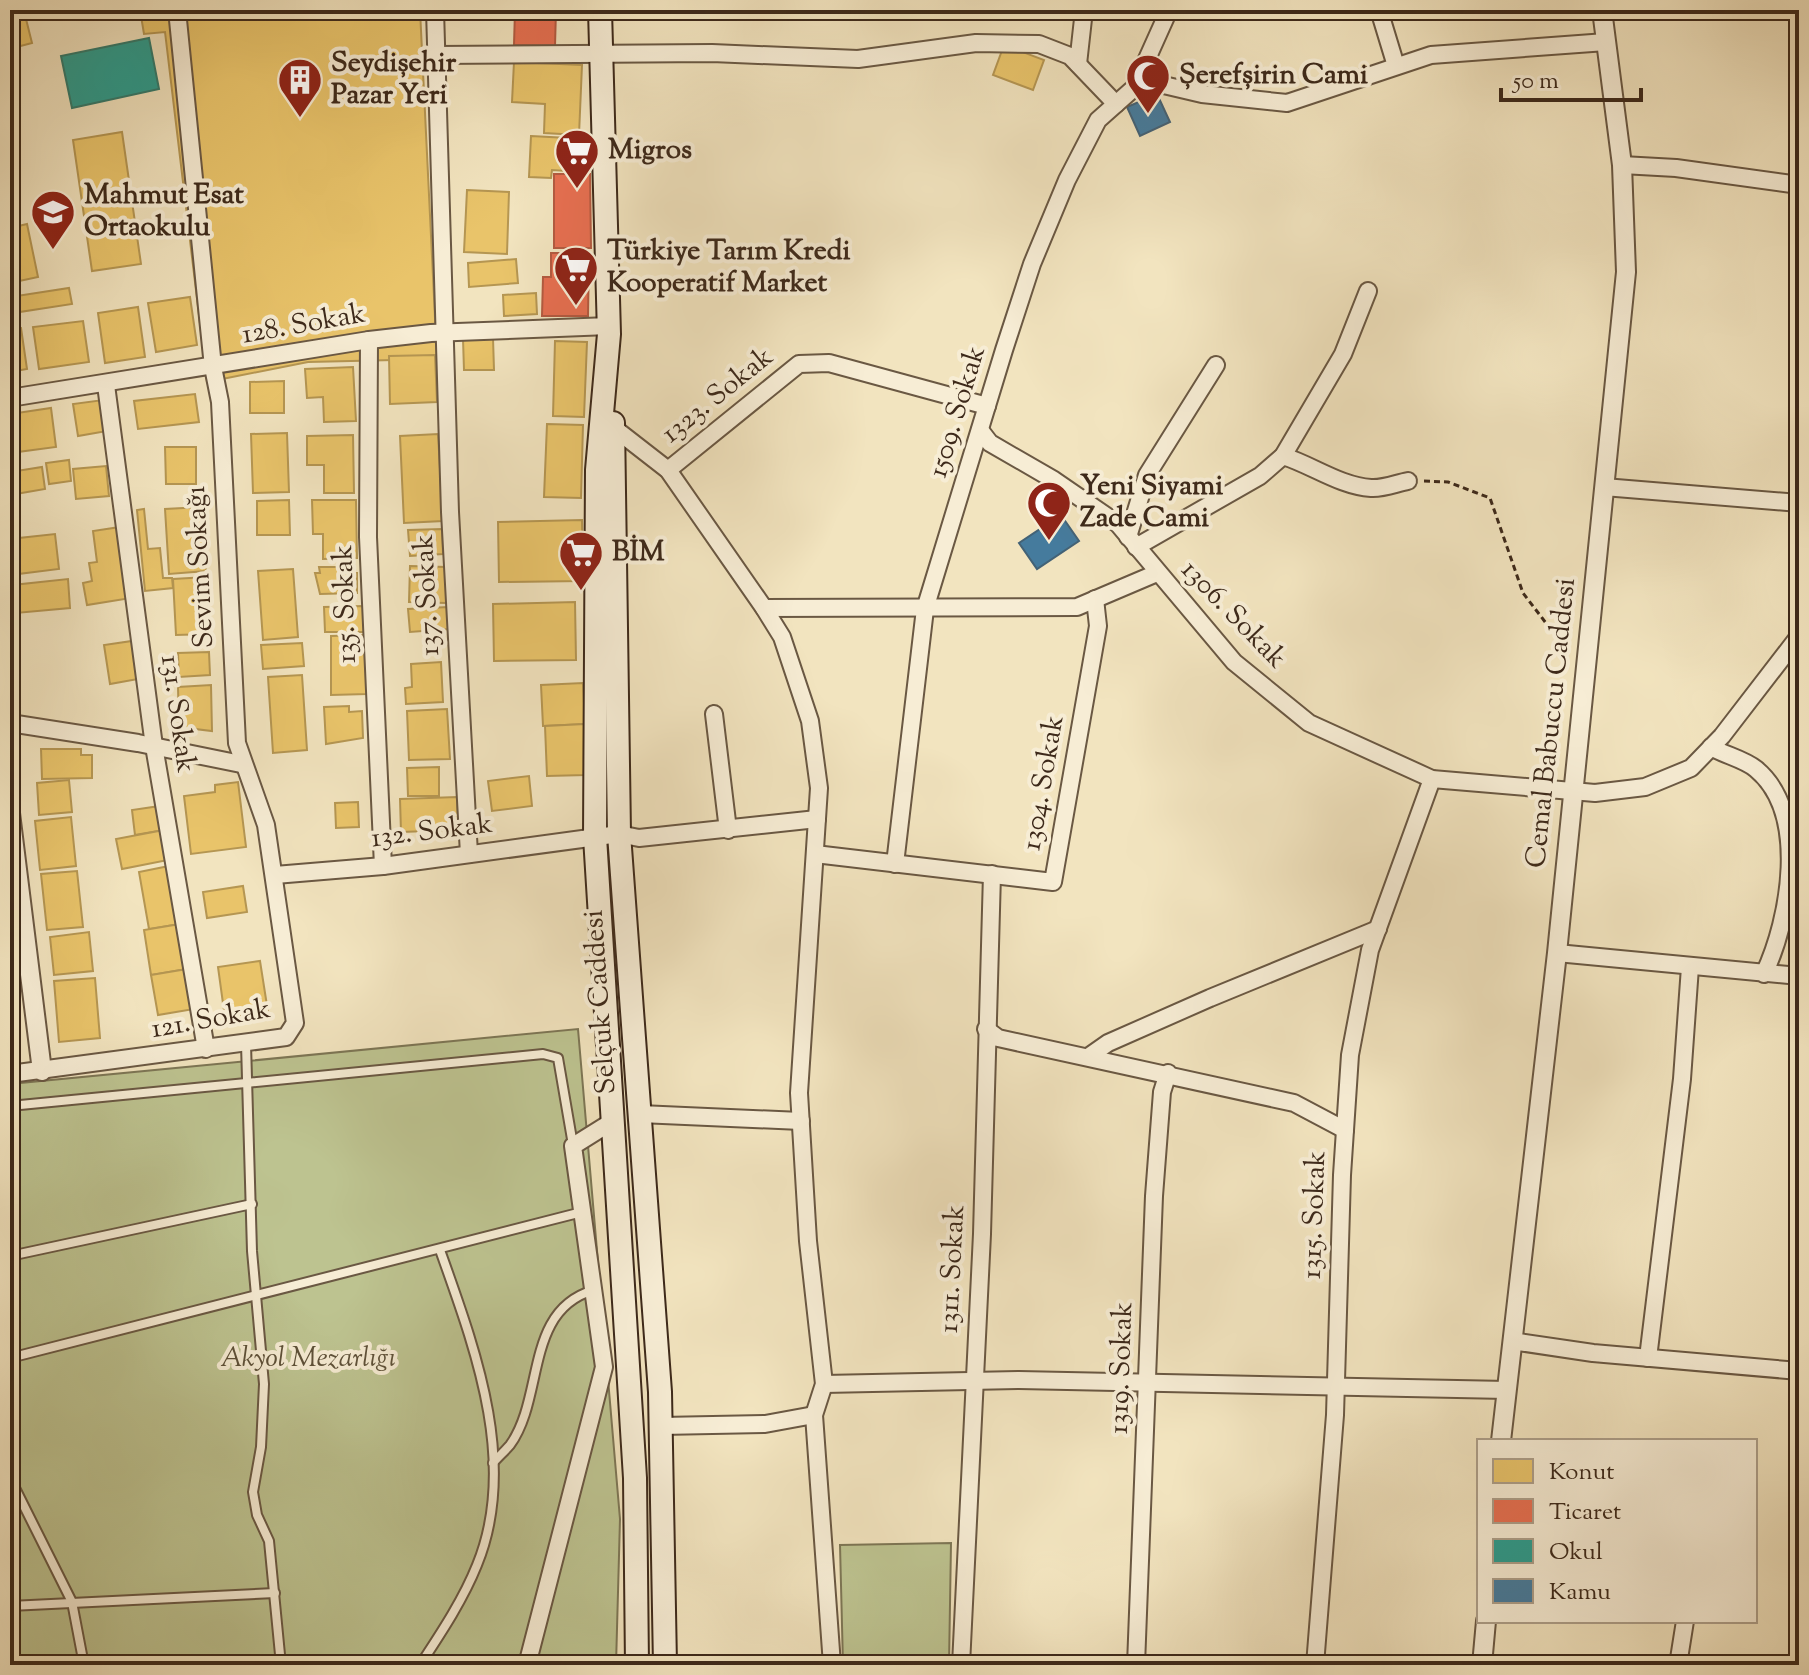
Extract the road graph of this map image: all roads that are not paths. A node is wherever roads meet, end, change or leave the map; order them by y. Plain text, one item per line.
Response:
1 (177, 10) edge
2 (435, 10) edge
3 (600, 10) edge
4 (1084, 10) edge
5 (1169, 10) edge
6 (1379, 10) edge
7 (1602, 10) edge
8 (1606, 42) junction
9 (602, 54) junction
10 (436, 55) junction
11 (1078, 64) junction
12 (1396, 66) junction
13 (1138, 79) junction
14 (1116, 104) junction
15 (1622, 165) junction
16 (1799, 185) edge
17 (1368, 291) dead end
18 (609, 330) junction
19 (446, 332) junction
20 (369, 340) junction
21 (1216, 365) dead end
22 (213, 367) junction
23 (106, 385) junction
24 (10, 398) edge
25 (987, 406) junction
26 (614, 428) junction
27 (980, 430) junction
28 (1283, 456) junction
29 (668, 470) junction
30 (1408, 481) road end
31 (1604, 487) junction
32 (1799, 503) edge
33 (1132, 542) junction
34 (1157, 573) junction
35 (1095, 599) junction
36 (764, 608) junction
37 (925, 609) junction
38 (1799, 636) edge
39 (714, 714) dead end
40 (10, 723) edge
41 (154, 746) junction
42 (1711, 747) junction
43 (241, 764) junction
44 (1432, 779) junction
45 (1574, 791) junction
46 (1779, 802) junction
47 (1799, 807) edge
48 (10, 813) edge
49 (817, 819) junction
50 (728, 830) junction
51 (619, 834) junction
52 (595, 837) junction
53 (469, 854) junction
54 (815, 854) junction
55 (895, 864) junction
56 (383, 866) junction
57 (992, 874) junction
58 (275, 875) junction
59 (1378, 929) junction
60 (1557, 953) junction
61 (1690, 967) junction
62 (1764, 974) junction
63 (1799, 976) edge
64 (986, 1029) junction
65 (246, 1044) junction
66 (206, 1049) junction
67 (1088, 1057) junction
68 (42, 1071) junction
69 (1168, 1073) junction
70 (10, 1074) edge
71 (250, 1082) junction
72 (10, 1106) edge
73 (640, 1114) junction
74 (613, 1121) junction
75 (801, 1121) junction
76 (1345, 1130) junction
77 (573, 1146) junction
78 (252, 1204) junction
79 (583, 1212) junction
80 (440, 1250) junction
81 (10, 1256) edge
82 (594, 1290) junction
83 (255, 1297) junction
84 (1512, 1341) junction
85 (10, 1358) edge
86 (1648, 1358) junction
87 (1799, 1371) edge
88 (973, 1381) junction
89 (1148, 1383) junction
90 (824, 1384) junction
91 (1336, 1385) junction
92 (1507, 1390) junction
93 (814, 1415) junction
94 (661, 1426) junction
95 (1501, 1439) edge
96 (493, 1463) junction
97 (10, 1478) edge
98 (275, 1593) junction
99 (72, 1602) junction
100 (10, 1606) edge
101 (1486, 1623) edge
102 (1685, 1623) edge
103 (84, 1665) edge
104 (281, 1665) edge
105 (420, 1665) edge
106 (527, 1665) edge
107 (637, 1665) edge
108 (665, 1665) edge
109 (832, 1665) edge
110 (961, 1665) edge
111 (1136, 1665) edge
112 (1315, 1665) edge
113 (1482, 1665) edge
114 (1678, 1665) edge

1 - 22 street, Sevim Sokağı
2 - 10 street, 137. Sokak
3 - 9 main road
4 - 11 street
5 - 13 street, 1509. Sokak
6 - 12 street
7 - 8 street, Cemal Babuccu Caddesi
8 - 12 street
8 - 15 street, Cemal Babuccu Caddesi
9 - 10 street
9 - 11 street
9 - 18 main road
10 - 19 street, 137. Sokak
11 - 14 street
12 - 13 street
13 - 14 street, 1509. Sokak
14 - 25 street, 1509. Sokak
15 - 16 street
15 - 31 street, Cemal Babuccu Caddesi
17 - 28 street
18 - 19 street, 128. Sokak
18 - 26 main road, Selçuk Caddesi
18 - 52 main road
19 - 20 street, 128. Sokak
19 - 53 street, 137. Sokak
20 - 22 street, 128. Sokak
20 - 56 street, 135. Sokak
21 - 33 street
22 - 23 street, 128. Sokak
22 - 43 street, Sevim Sokağı
23 - 24 street, 128. Sokak
23 - 41 street, 131. Sokak
25 - 27 street, 1509. Sokak
25 - 29 street, 1323. Sokak
26 - 29 street
26 - 51 main road, Selçuk Caddesi
27 - 33 street, 1306. Sokak
27 - 37 street, 1509. Sokak
28 - 30 street
28 - 33 street
29 - 36 street
31 - 32 street
31 - 45 street, Cemal Babuccu Caddesi
33 - 34 street, 1306. Sokak
34 - 35 street
34 - 44 street, 1306. Sokak
35 - 37 street
35 - 57 street, 1304. Sokak
36 - 37 street
36 - 49 street
37 - 55 street, 1509. Sokak
38 - 42 street, 1306. Sokak
39 - 50 street
40 - 41 street
41 - 43 street
41 - 66 street, 131. Sokak
42 - 45 street, 1306. Sokak
42 - 46 street
43 - 58 street, 121. Sokak
44 - 45 street, 1306. Sokak
44 - 59 street, 1315. Sokak
45 - 60 street, Cemal Babuccu Caddesi
46 - 47 street
46 - 62 street
48 - 68 street
49 - 50 street, 132. Sokak
49 - 54 street
50 - 51 street, 132. Sokak
51 - 52 street, 132. Sokak
51 - 73 main road, Selçuk Caddesi
52 - 53 street, 132. Sokak
52 - 74 main road
53 - 56 street, 132. Sokak
54 - 55 street, 1304. Sokak
54 - 75 street
55 - 57 street, 1304. Sokak
56 - 58 street, 132. Sokak
57 - 64 street, 1311. Sokak
58 - 65 street, 121. Sokak
59 - 67 street
59 - 76 street, 1315. Sokak
60 - 61 street
60 - 84 street, Cemal Babuccu Caddesi
61 - 62 street
61 - 86 street
62 - 63 street
64 - 67 street
64 - 88 street, 1311. Sokak
65 - 66 street, 121. Sokak
65 - 71 lane
66 - 68 street, 121. Sokak
67 - 69 street
68 - 70 street, 121. Sokak
69 - 76 street
69 - 89 street, 1319. Sokak
71 - 72 lane
71 - 77 lane
71 - 78 lane
73 - 75 street
73 - 94 main road, Selçuk Caddesi
74 - 77 street
74 - 107 main road
75 - 90 street
76 - 91 street, 1315. Sokak
77 - 79 street
78 - 81 lane
78 - 83 lane
79 - 80 lane
79 - 82 street
80 - 83 lane
80 - 96 lane
82 - 96 lane
82 - 106 street
83 - 85 lane
83 - 98 lane
84 - 86 street
84 - 92 street, Cemal Babuccu Caddesi
86 - 87 street
88 - 89 street
88 - 90 street
88 - 110 street, 1311. Sokak
89 - 91 street
89 - 111 street, 1319. Sokak
90 - 93 street
91 - 92 street
91 - 112 street, 1315. Sokak
92 - 95 street, Cemal Babuccu Caddesi
93 - 94 street
93 - 109 street
94 - 108 main road, Selçuk Caddesi
96 - 105 lane
97 - 99 lane
98 - 99 lane
98 - 104 lane
99 - 100 lane
99 - 103 lane
101 - 113 street
102 - 114 street

